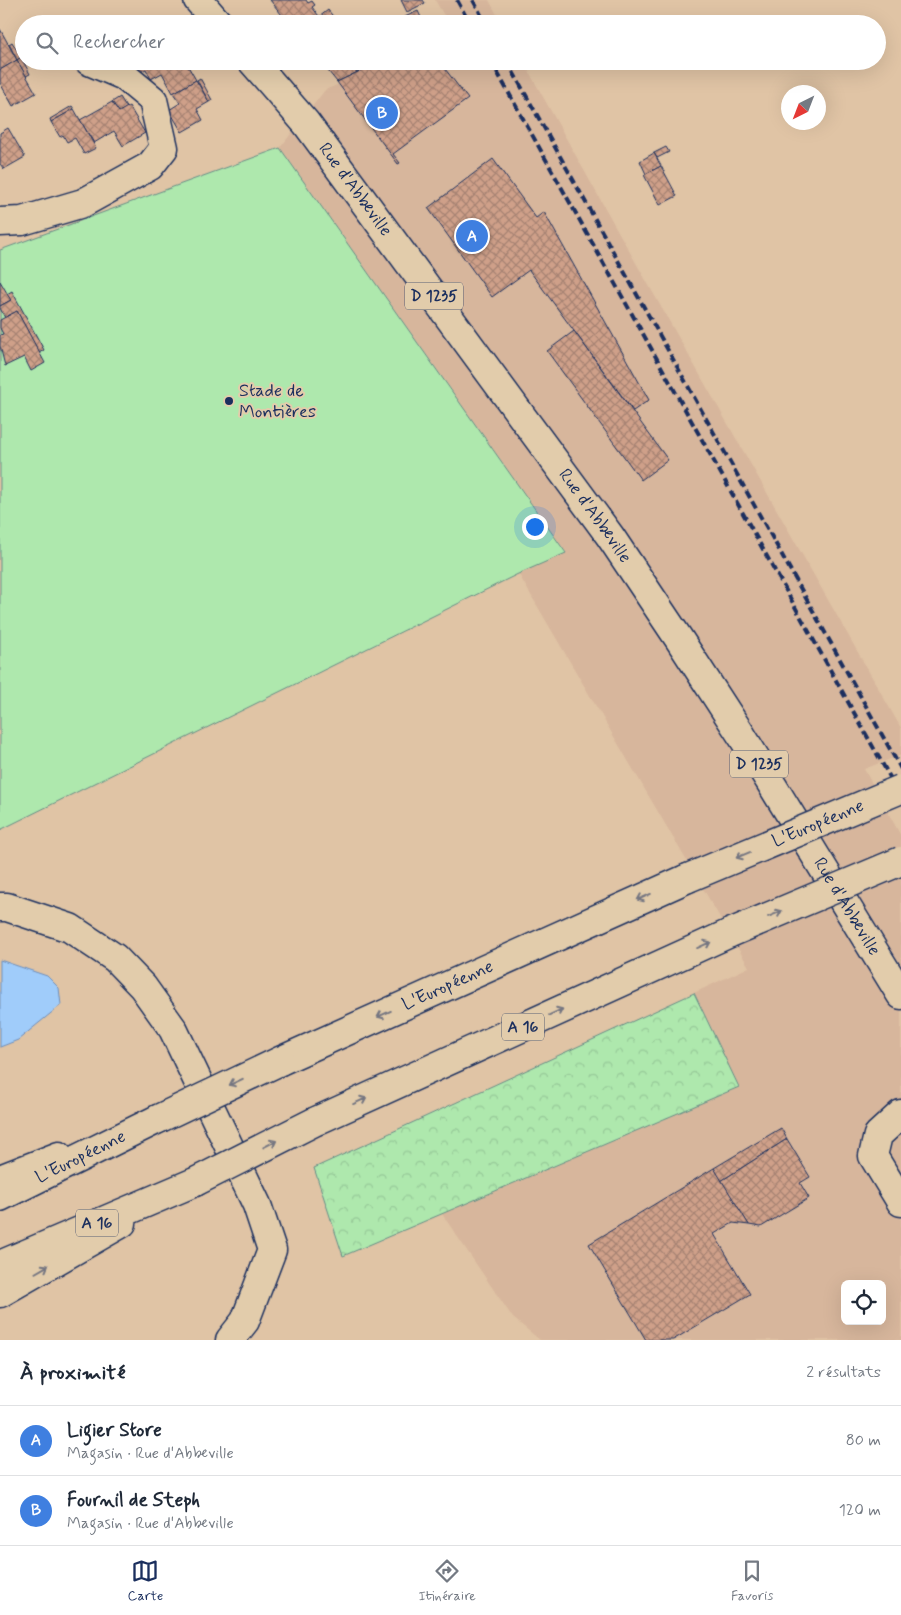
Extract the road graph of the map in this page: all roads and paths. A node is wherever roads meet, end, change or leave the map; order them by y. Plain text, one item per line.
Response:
1 (198, 0) edge
2 (211, 15) edge
3 (110, 70) edge
4 (260, 70) edge
5 (0, 222) edge
6 (901, 789) edge
7 (901, 861) edge
8 (0, 907) edge
9 (901, 995) edge
10 (901, 1114) edge
11 (158, 1118) junction
12 (0, 1179) edge
13 (195, 1182) junction
14 (0, 1197) edge
15 (901, 1202) edge
16 (0, 1265) edge
17 (0, 1293) edge
18 (230, 1340) edge

1 - 2 main road
3 - 5 main road
4 - 9 main road, Rue d'Abbeville / D 1235
6 -> 11 main road, L'Européenne, bridge
13 -> 7 main road, A 16, bridge
8 - 18 main road
10 - 15 main road
11 - 12 main road
11 - 14 main road, L'Européenne
13 - 16 main road, A 16
17 -> 13 main road

